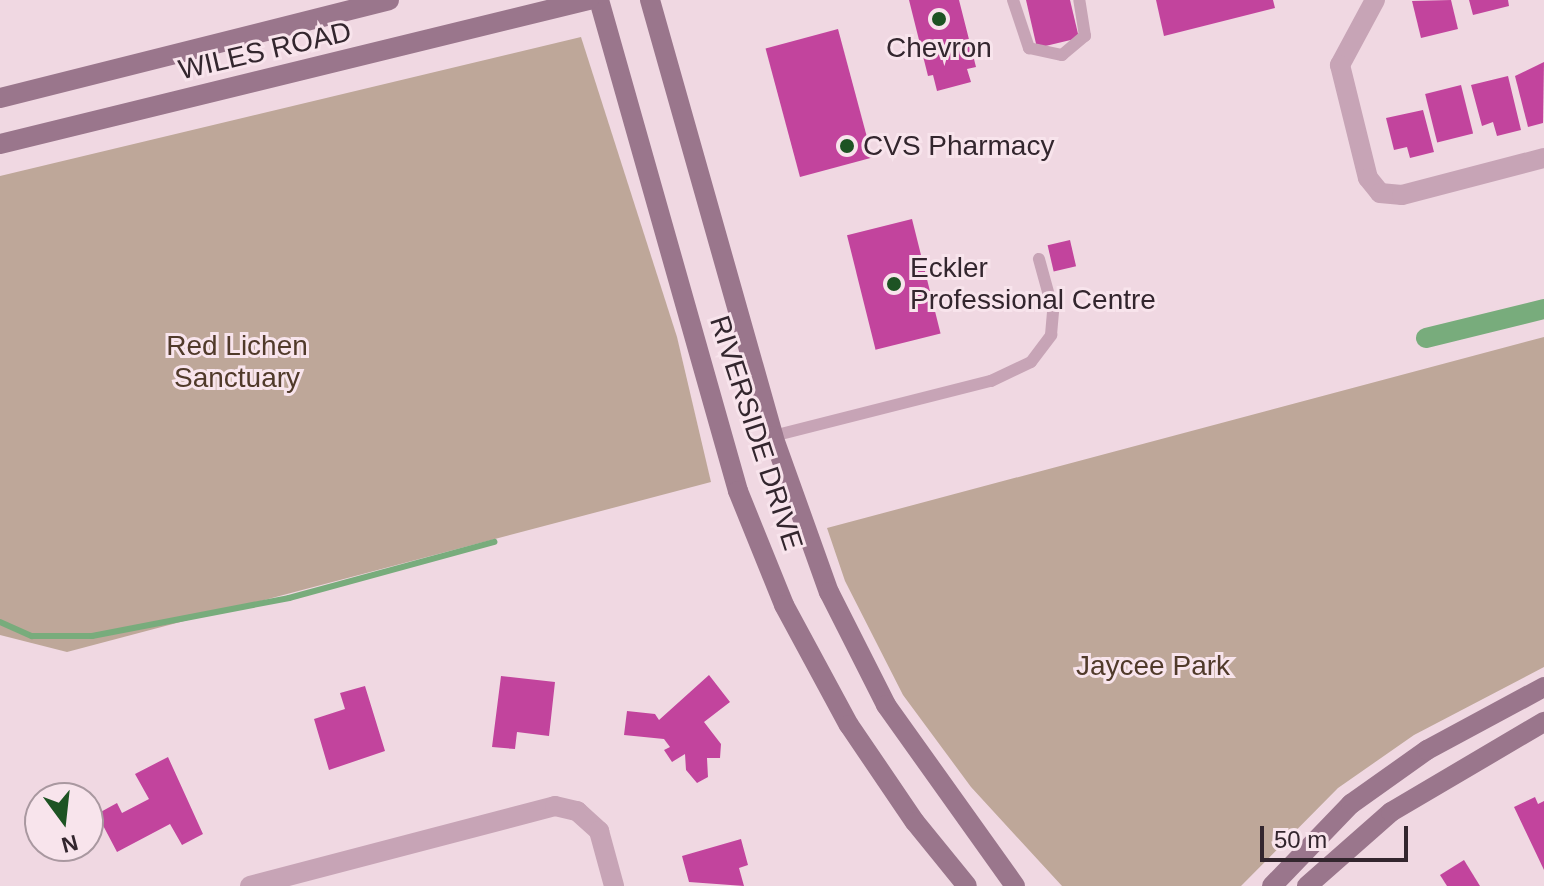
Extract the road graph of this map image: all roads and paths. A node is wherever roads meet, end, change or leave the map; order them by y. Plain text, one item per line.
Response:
1 (389, 0) edge
2 (589, 0) edge
3 (599, 0) edge
4 (650, 0) edge
5 (1013, 0) edge
6 (1079, 0) edge
7 (1375, 0) edge
8 (357, 4) edge
9 (0, 98) edge
10 (0, 144) edge
11 (1544, 158) edge
12 (1039, 259) dead end
13 (773, 436) junction
14 (1544, 687) edge
15 (1544, 722) edge
16 (250, 886) edge
17 (614, 886) edge
18 (967, 886) edge
19 (1015, 886) edge
20 (1272, 886) edge
21 (1307, 886) edge

1 - 8 street, WILES ROAD
2 - 10 street, WILES ROAD
3 - 18 street, RIVERSIDE DRIVE
4 - 13 street, RIVERSIDE DRIVE
5 - 6 lane
7 - 11 street
8 - 9 street, WILES ROAD
12 - 13 lane
13 - 19 street, RIVERSIDE DRIVE
14 - 20 street
15 - 21 street
16 - 17 street

